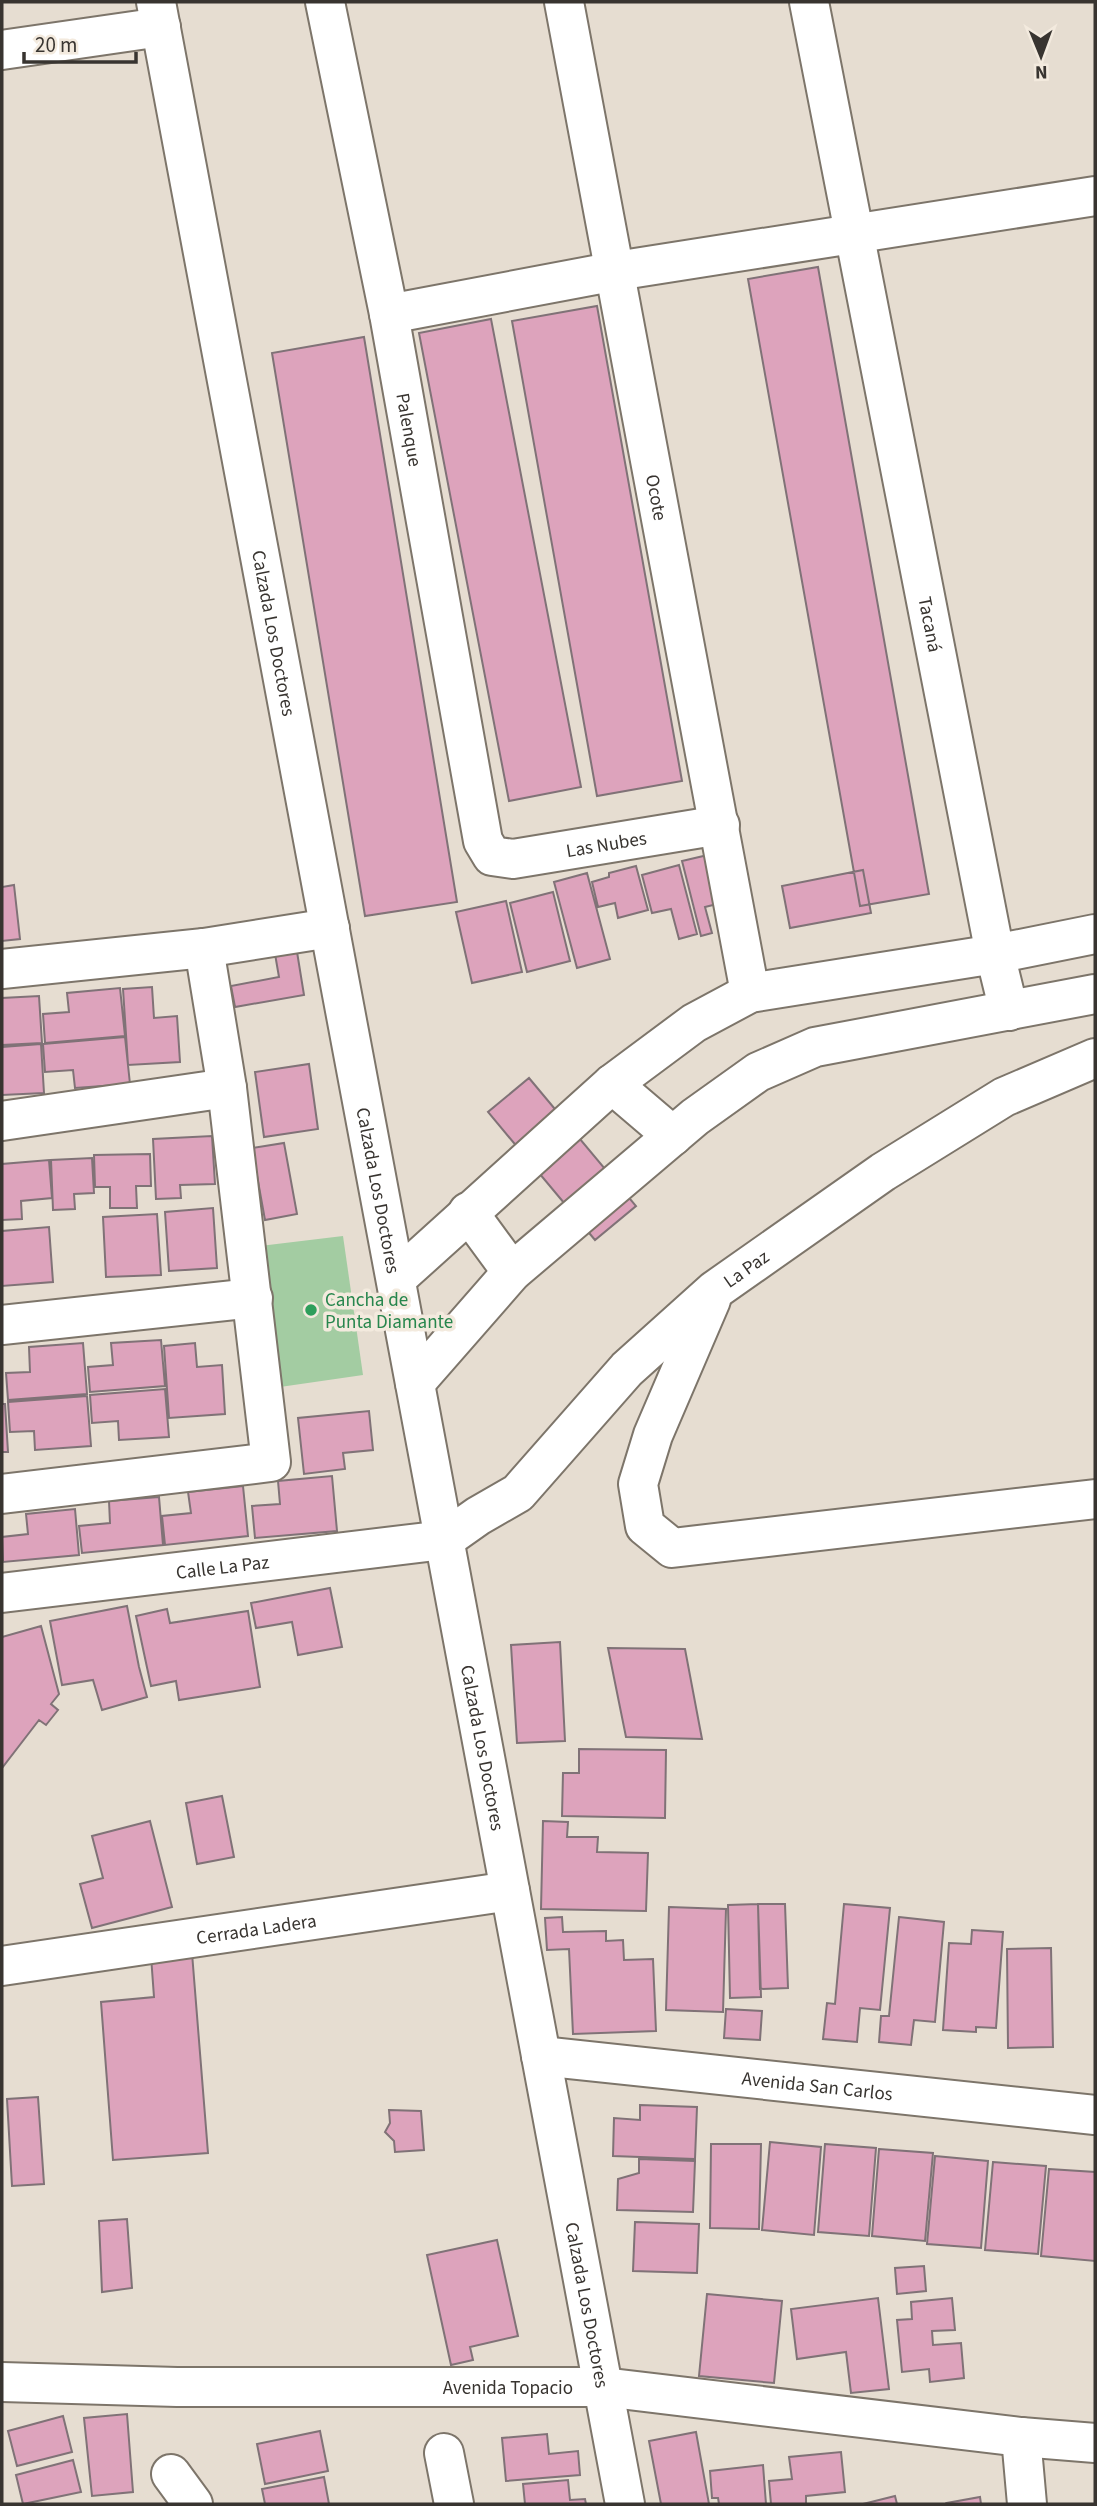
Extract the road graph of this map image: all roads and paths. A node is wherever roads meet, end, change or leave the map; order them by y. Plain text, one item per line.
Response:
1 (326, 2) edge
2 (564, 2) edge
3 (809, 2) edge
4 (159, 14) edge
5 (2, 50) edge
6 (1095, 196) edge
7 (855, 234) junction
8 (615, 271) junction
9 (389, 314) junction
10 (720, 825) junction
11 (492, 856) joint
12 (330, 928) junction
13 (1095, 934) edge
14 (204, 948) junction
15 (995, 954) junction
16 (2, 969) edge
17 (750, 993) junction
18 (1095, 994) edge
19 (1009, 1012) junction
20 (1095, 1058) edge
21 (612, 1084) junction
22 (227, 1087) junction
23 (2, 1121) edge
24 (673, 1136) junction
25 (468, 1212) junction
26 (512, 1272) junction
27 (396, 1279) junction
28 (715, 1290) junction
29 (253, 1298) junction
30 (2, 1325) edge
31 (415, 1383) junction
32 (2, 1494) edge
33 (1095, 1499) edge
34 (444, 1540) junction
35 (2, 1593) edge
36 (510, 1891) junction
37 (2, 1966) edge
38 (541, 2056) junction
39 (1095, 2115) edge
40 (2, 2382) edge
41 (603, 2387) junction
42 (1021, 2437) junction
43 (1095, 2443) edge
44 (444, 2453) dead end
45 (454, 2504) edge
46 (625, 2504) edge
47 (1027, 2504) edge

1 - 9 street, Palenque
2 - 8 street, Ocote
3 - 7 street, Tacaná
4 - 5 street
4 - 12 street, Calzada Los Doctores
6 - 7 street
7 - 8 street
7 - 15 street, Tacaná
8 - 9 street
8 - 10 street, Ocote
9 - 11 street, Palenque
10 - 11 street, Las Nubes
10 - 17 street, Ocote
12 - 14 street
12 - 27 street, Calzada Los Doctores
13 - 15 street
14 - 16 street
14 - 22 street
15 - 17 street
15 - 19 street, Tacaná
17 - 21 street
18 - 19 street
19 - 24 street
20 - 28 street, La Paz
21 - 24 street
21 - 25 street
22 - 23 street
22 - 29 street
24 - 26 street
25 - 26 street
25 - 27 street
26 - 31 street
27 - 31 street, Calzada Los Doctores
28 - 33 street
28 - 34 street, La Paz
29 - 30 street
29 - 32 street
31 - 34 street, Calzada Los Doctores
34 - 35 street, Calle La Paz
34 - 36 street, Calzada Los Doctores
36 - 37 street, Cerrada Ladera
36 - 38 street, Calzada Los Doctores
38 - 39 street, Avenida San Carlos
38 - 41 street, Calzada Los Doctores
40 - 41 street, Avenida Topacio
41 - 42 street, Avenida Topacio
41 - 46 street, Calzada Los Doctores
42 - 43 street, Avenida Topacio
42 - 47 street
44 - 45 street

